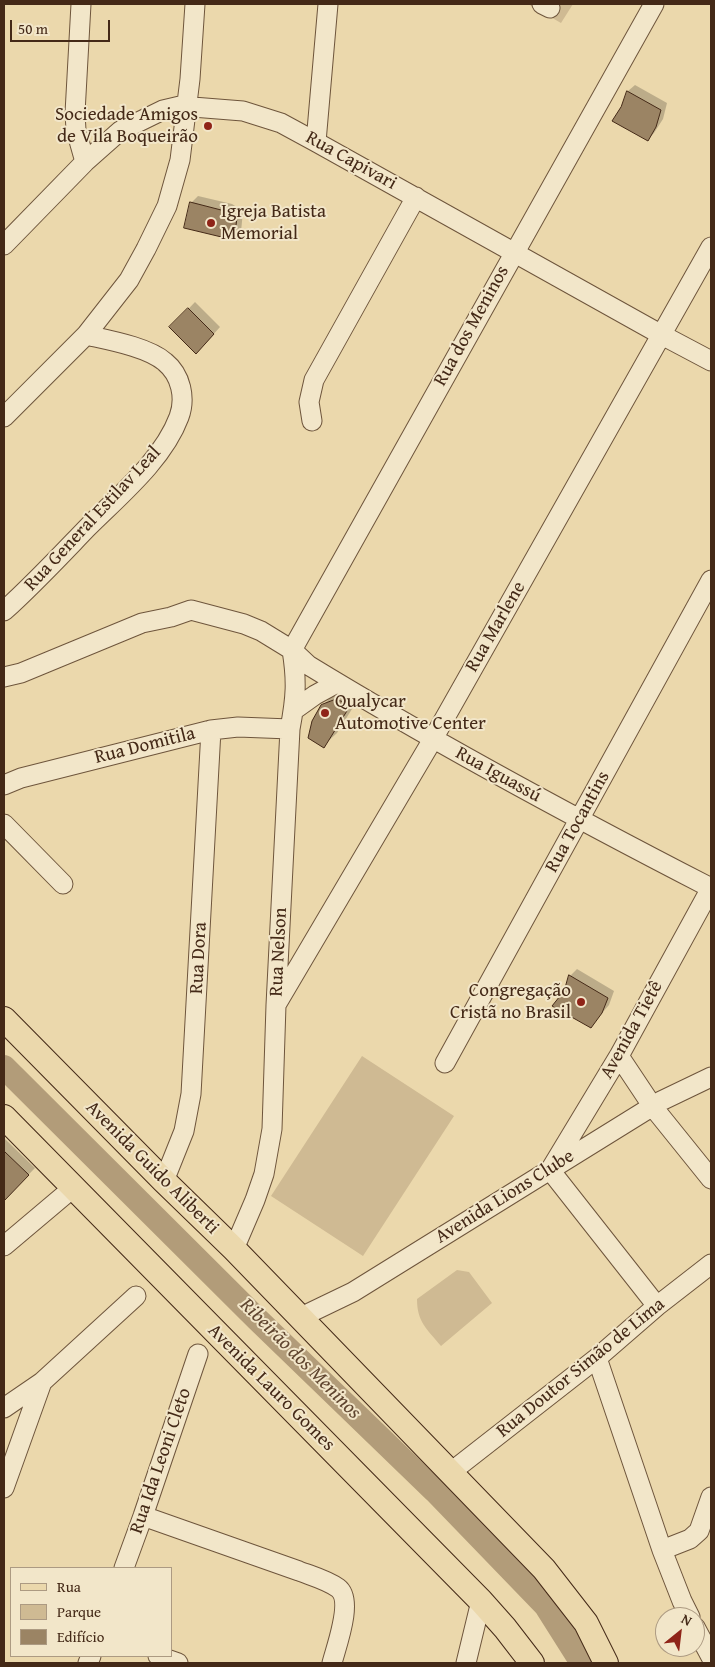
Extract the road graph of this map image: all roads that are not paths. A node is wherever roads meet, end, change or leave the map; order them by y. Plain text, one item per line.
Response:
1 (81, 4) edge
2 (195, 4) edge
3 (328, 4) edge
4 (654, 4) edge
5 (186, 107) junction
6 (316, 142) junction
7 (85, 162) junction
8 (416, 197) junction
9 (4, 245) edge
10 (711, 246) edge
11 (514, 252) junction
12 (86, 334) junction
13 (660, 334) junction
14 (711, 361) edge
15 (4, 417) edge
16 (312, 421) dead end
17 (711, 580) edge
18 (4, 611) edge
19 (292, 650) junction
20 (4, 676) edge
21 (337, 683) junction
22 (294, 710) junction
23 (290, 729) junction
24 (211, 730) junction
25 (433, 739) junction
26 (4, 784) edge
27 (580, 820) junction
28 (4, 824) edge
29 (63, 884) dead end
30 (711, 888) edge
31 (276, 1005) junction
32 (4, 1019) edge
33 (619, 1056) junction
34 (445, 1064) dead end
35 (711, 1076) edge
36 (652, 1107) junction
37 (4, 1117) edge
38 (550, 1170) junction
39 (711, 1179) edge
40 (164, 1181) junction
41 (74, 1186) junction
42 (4, 1246) edge
43 (234, 1249) junction
44 (711, 1264) edge
45 (136, 1296) dead end
46 (657, 1306) junction
47 (299, 1318) junction
48 (198, 1354) dead end
49 (598, 1358) junction
50 (42, 1382) junction
51 (4, 1408) edge
52 (9, 1455) edge
53 (451, 1472) junction
54 (4, 1488) edge
55 (711, 1497) edge
56 (143, 1516) junction
57 (662, 1550) junction
58 (124, 1567) edge
59 (481, 1601) junction
60 (685, 1607) edge
61 (705, 1646) edge
62 (161, 1657) edge
63 (711, 1657) edge
64 (178, 1663) edge
65 (332, 1663) edge
66 (466, 1663) edge
67 (532, 1663) edge
68 (606, 1663) edge

1 - 7 street
2 - 5 street
3 - 6 street
4 - 11 street, Rua dos Meninos
5 - 6 street, Rua Capivari
5 - 7 street, Rua Capivari
5 - 12 street
6 - 8 street, Rua Capivari
7 - 9 street, Rua Capivari
8 - 11 street, Rua Capivari
8 - 16 street
10 - 13 street, Rua Marlene
11 - 13 street, Rua Capivari
11 - 19 street, Rua dos Meninos
12 - 15 street
12 - 18 street, Rua General Estilav Leal
13 - 14 street, Rua Capivari
13 - 25 street, Rua Marlene
17 - 27 street, Rua Tocantins
19 - 20 street, Rua Iguassú
19 - 21 street, Rua Iguassú
19 - 22 street, Rua Nelson
21 - 22 street
21 - 25 street, Rua Iguassú
22 - 23 street, Rua Nelson
23 - 24 street, Rua Domitila
23 - 31 street, Rua Nelson
24 - 26 street, Rua Domitila
24 - 40 street, Rua Dora
25 - 27 street, Rua Iguassú
25 - 31 street, Rua Marlene
27 - 30 street, Rua Iguassú
27 - 34 street, Rua Tocantins
28 - 29 street
30 - 33 street, Avenida Tietê
31 - 43 street, Rua Nelson
32 - 40 main road, Avenida Guido Aliberti
33 - 36 street
33 - 38 street, Avenida Tietê
35 - 36 street, Avenida Lions Clube
36 - 38 street, Avenida Lions Clube
36 - 39 street
37 - 41 main road, Avenida Lauro Gomes
38 - 46 street
38 - 47 street, Avenida Lions Clube
40 - 43 main road, Avenida Guido Aliberti
41 - 42 street
41 - 59 main road, Avenida Lauro Gomes
43 - 47 main road, Avenida Guido Aliberti
44 - 46 street, Rua Doutor Simão de Lima
45 - 50 street
46 - 49 street, Rua Doutor Simão de Lima
47 - 53 main road
48 - 56 street, Rua Ida Leoni Cleto
49 - 53 street, Rua Doutor Simão de Lima
49 - 57 street
50 - 51 street
50 - 52 street
52 - 54 street
53 - 68 main road
55 - 57 street
56 - 58 street, Rua Ida Leoni Cleto
56 - 65 street
57 - 60 street
59 - 66 street
59 - 67 main road, Avenida Lauro Gomes
61 - 63 street
62 - 64 street

